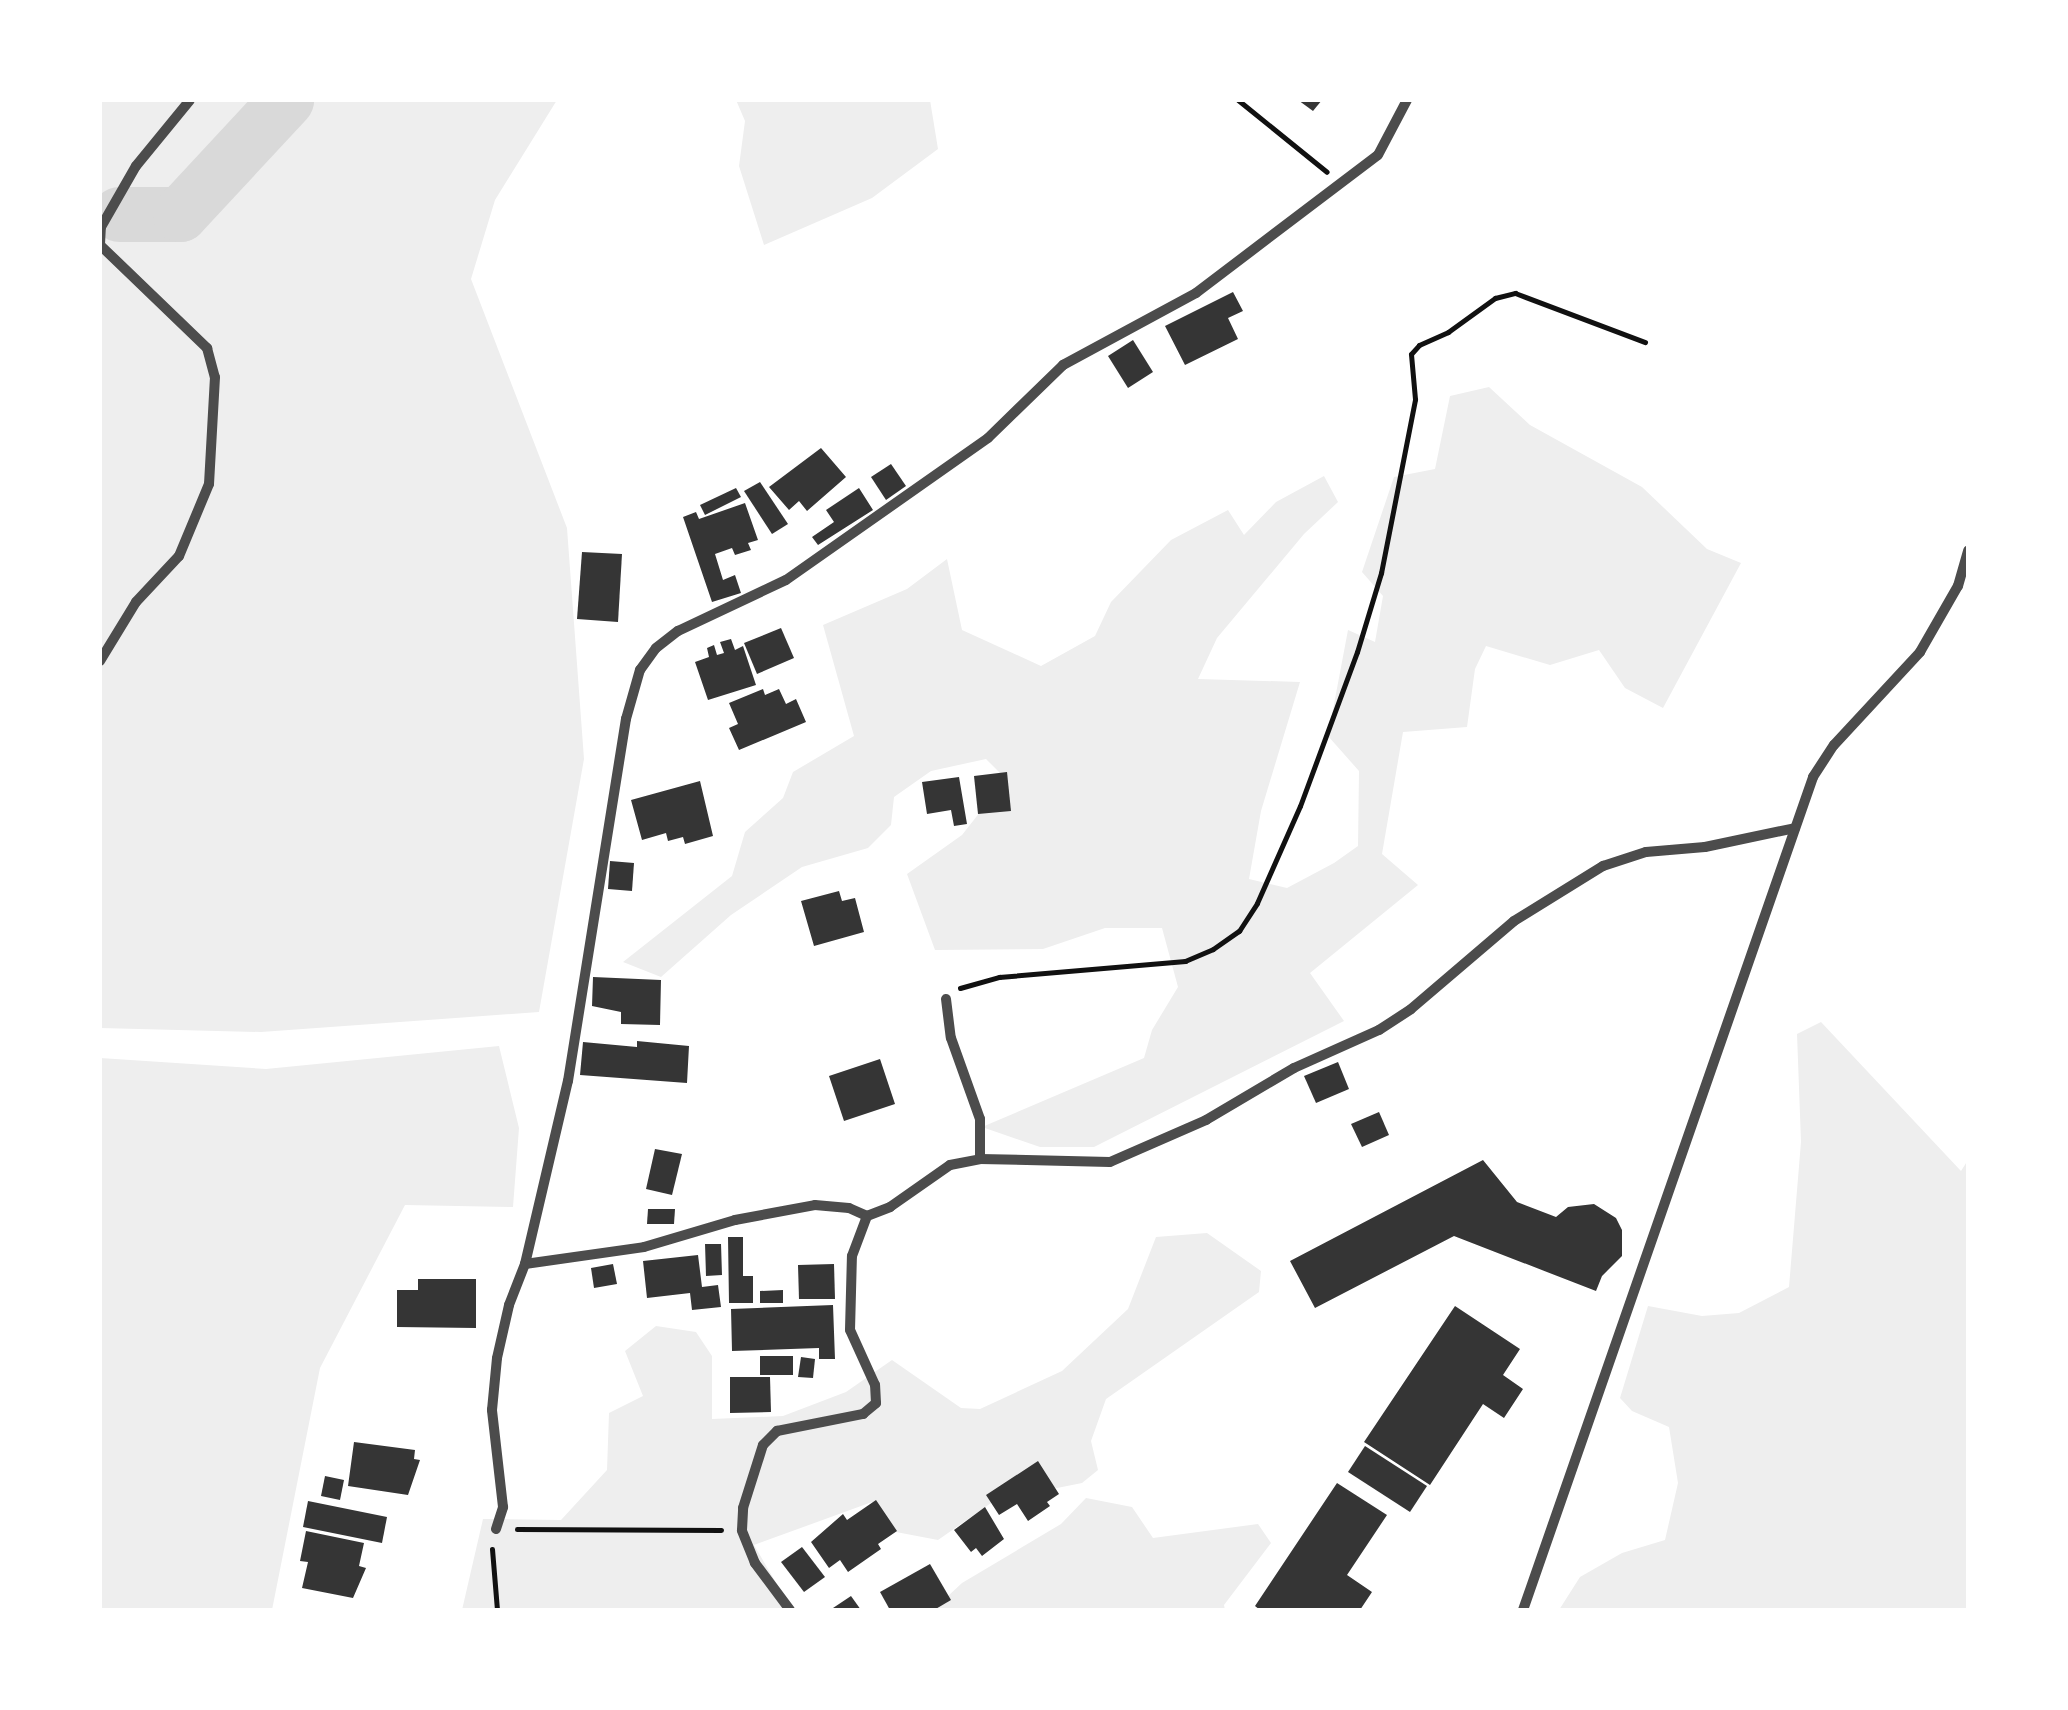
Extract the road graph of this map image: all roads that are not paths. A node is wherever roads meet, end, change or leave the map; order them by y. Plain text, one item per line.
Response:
1 (190, 100) edge
2 (1407, 100) edge
3 (100, 244) edge
4 (1968, 550) edge
5 (100, 660) edge
6 (1795, 828) junction
7 (946, 1000) road end
8 (980, 1159) junction
9 (868, 1216) junction
10 (525, 1264) junction
11 (496, 1529) road end
12 (790, 1610) edge
13 (1524, 1610) edge

1 - 3 street
2 - 10 street
3 - 5 street
4 - 6 street
6 - 8 street
6 - 13 street
7 - 8 street
8 - 9 street
9 - 10 street
9 - 12 street
10 - 11 street

